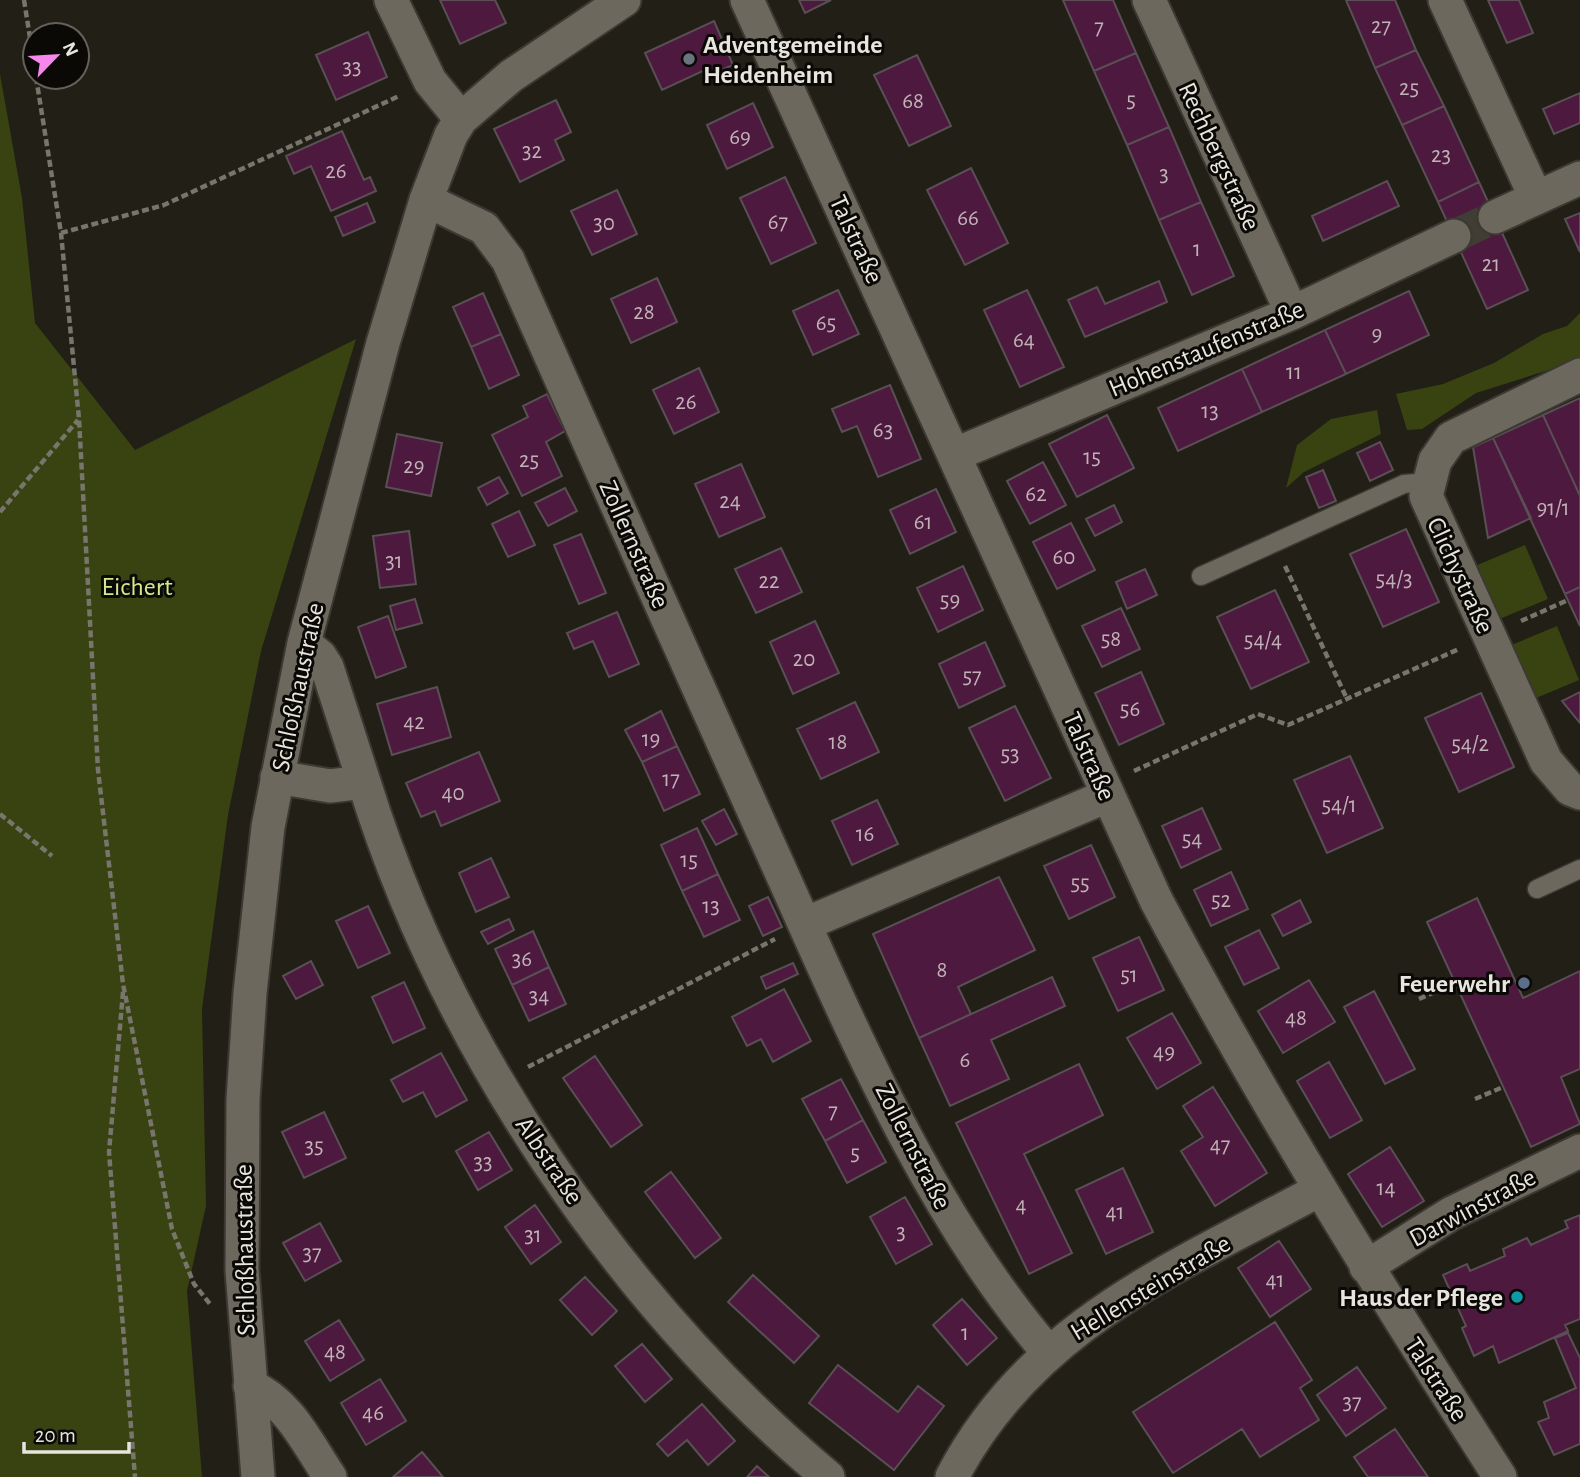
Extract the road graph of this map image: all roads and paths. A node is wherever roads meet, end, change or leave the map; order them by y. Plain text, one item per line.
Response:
1 (24, 0) edge
2 (391, 0) edge
3 (624, 0) edge
4 (747, 0) edge
5 (1149, 0) edge
6 (1445, 0) edge
7 (27, 21) edge
8 (430, 81) junction
9 (38, 91) edge
10 (461, 119) junction
11 (1580, 178) edge
12 (1536, 198) junction
13 (426, 200) junction
14 (1494, 217) tunnel mouth
15 (61, 233) junction
16 (1454, 236) tunnel mouth
17 (1292, 313) junction
18 (1580, 375) edge
19 (79, 419) junction
20 (956, 454) junction
21 (1428, 482) junction
22 (0, 512) edge
23 (1274, 543) junction
24 (1200, 576) dead end
25 (1568, 600) dead end
26 (1489, 635) junction
27 (304, 643) junction
28 (1348, 699) junction
29 (277, 777) junction
30 (364, 782) junction
31 (1105, 791) junction
32 (1580, 793) edge
33 (0, 814) edge
34 (52, 856) dead end
35 (1580, 869) edge
36 (1538, 889) dead end
37 (805, 924) junction
38 (1455, 982) dead end
39 (123, 984) junction
40 (1419, 999) dead end
41 (500, 1083) junction
42 (1503, 1087) dead end
43 (1475, 1099) dead end
44 (1580, 1152) edge
45 (1320, 1190) junction
46 (1366, 1267) junction
47 (244, 1329) junction
48 (1048, 1352) junction
49 (250, 1387) junction
50 (135, 1477) edge
51 (258, 1477) edge
52 (330, 1477) edge
53 (828, 1477) edge
54 (952, 1477) edge
55 (1500, 1477) edge

1 - 7 path
2 - 8 street
3 - 10 street, Schloßhaustraße
4 - 20 street, Talstraße
5 - 17 street, Rechbergstraße
6 - 12 street
8 - 10 street
8 - 15 path
9 - 15 path
10 - 13 street, Schloßhaustraße
11 - 12 street
12 - 14 street
13 - 27 street, Schloßhaustraße
13 - 37 street, Zollernstraße
15 - 19 path
16 - 17 street, Hohenstaufenstraße
17 - 20 street, Hohenstaufenstraße
18 - 21 street, Clichystraße
19 - 22 path
19 - 39 path
20 - 31 street, Talstraße
21 - 23 lane
21 - 26 street, Clichystraße
23 - 24 lane
23 - 28 path
25 - 26 path
26 - 28 path
26 - 32 street, Clichystraße
27 - 29 street, Schloßhaustraße
27 - 30 street, Albstraße
28 - 31 path
29 - 30 street
29 - 47 street, Schloßhaustraße
30 - 41 street, Albstraße
31 - 37 street
31 - 45 street, Talstraße
33 - 34 path
35 - 36 lane
37 - 41 path
37 - 48 street, Zollernstraße
38 - 40 path
39 - 47 path
39 - 50 path
41 - 53 street, Albstraße
42 - 43 path
44 - 46 street, Darwinstraße
45 - 46 street, Talstraße
45 - 48 street, Hellensteinstraße
46 - 55 street, Talstraße
47 - 49 street, Schloßhaustraße
48 - 54 street, Hellensteinstraße
49 - 51 street, Schloßhaustraße
49 - 52 street

